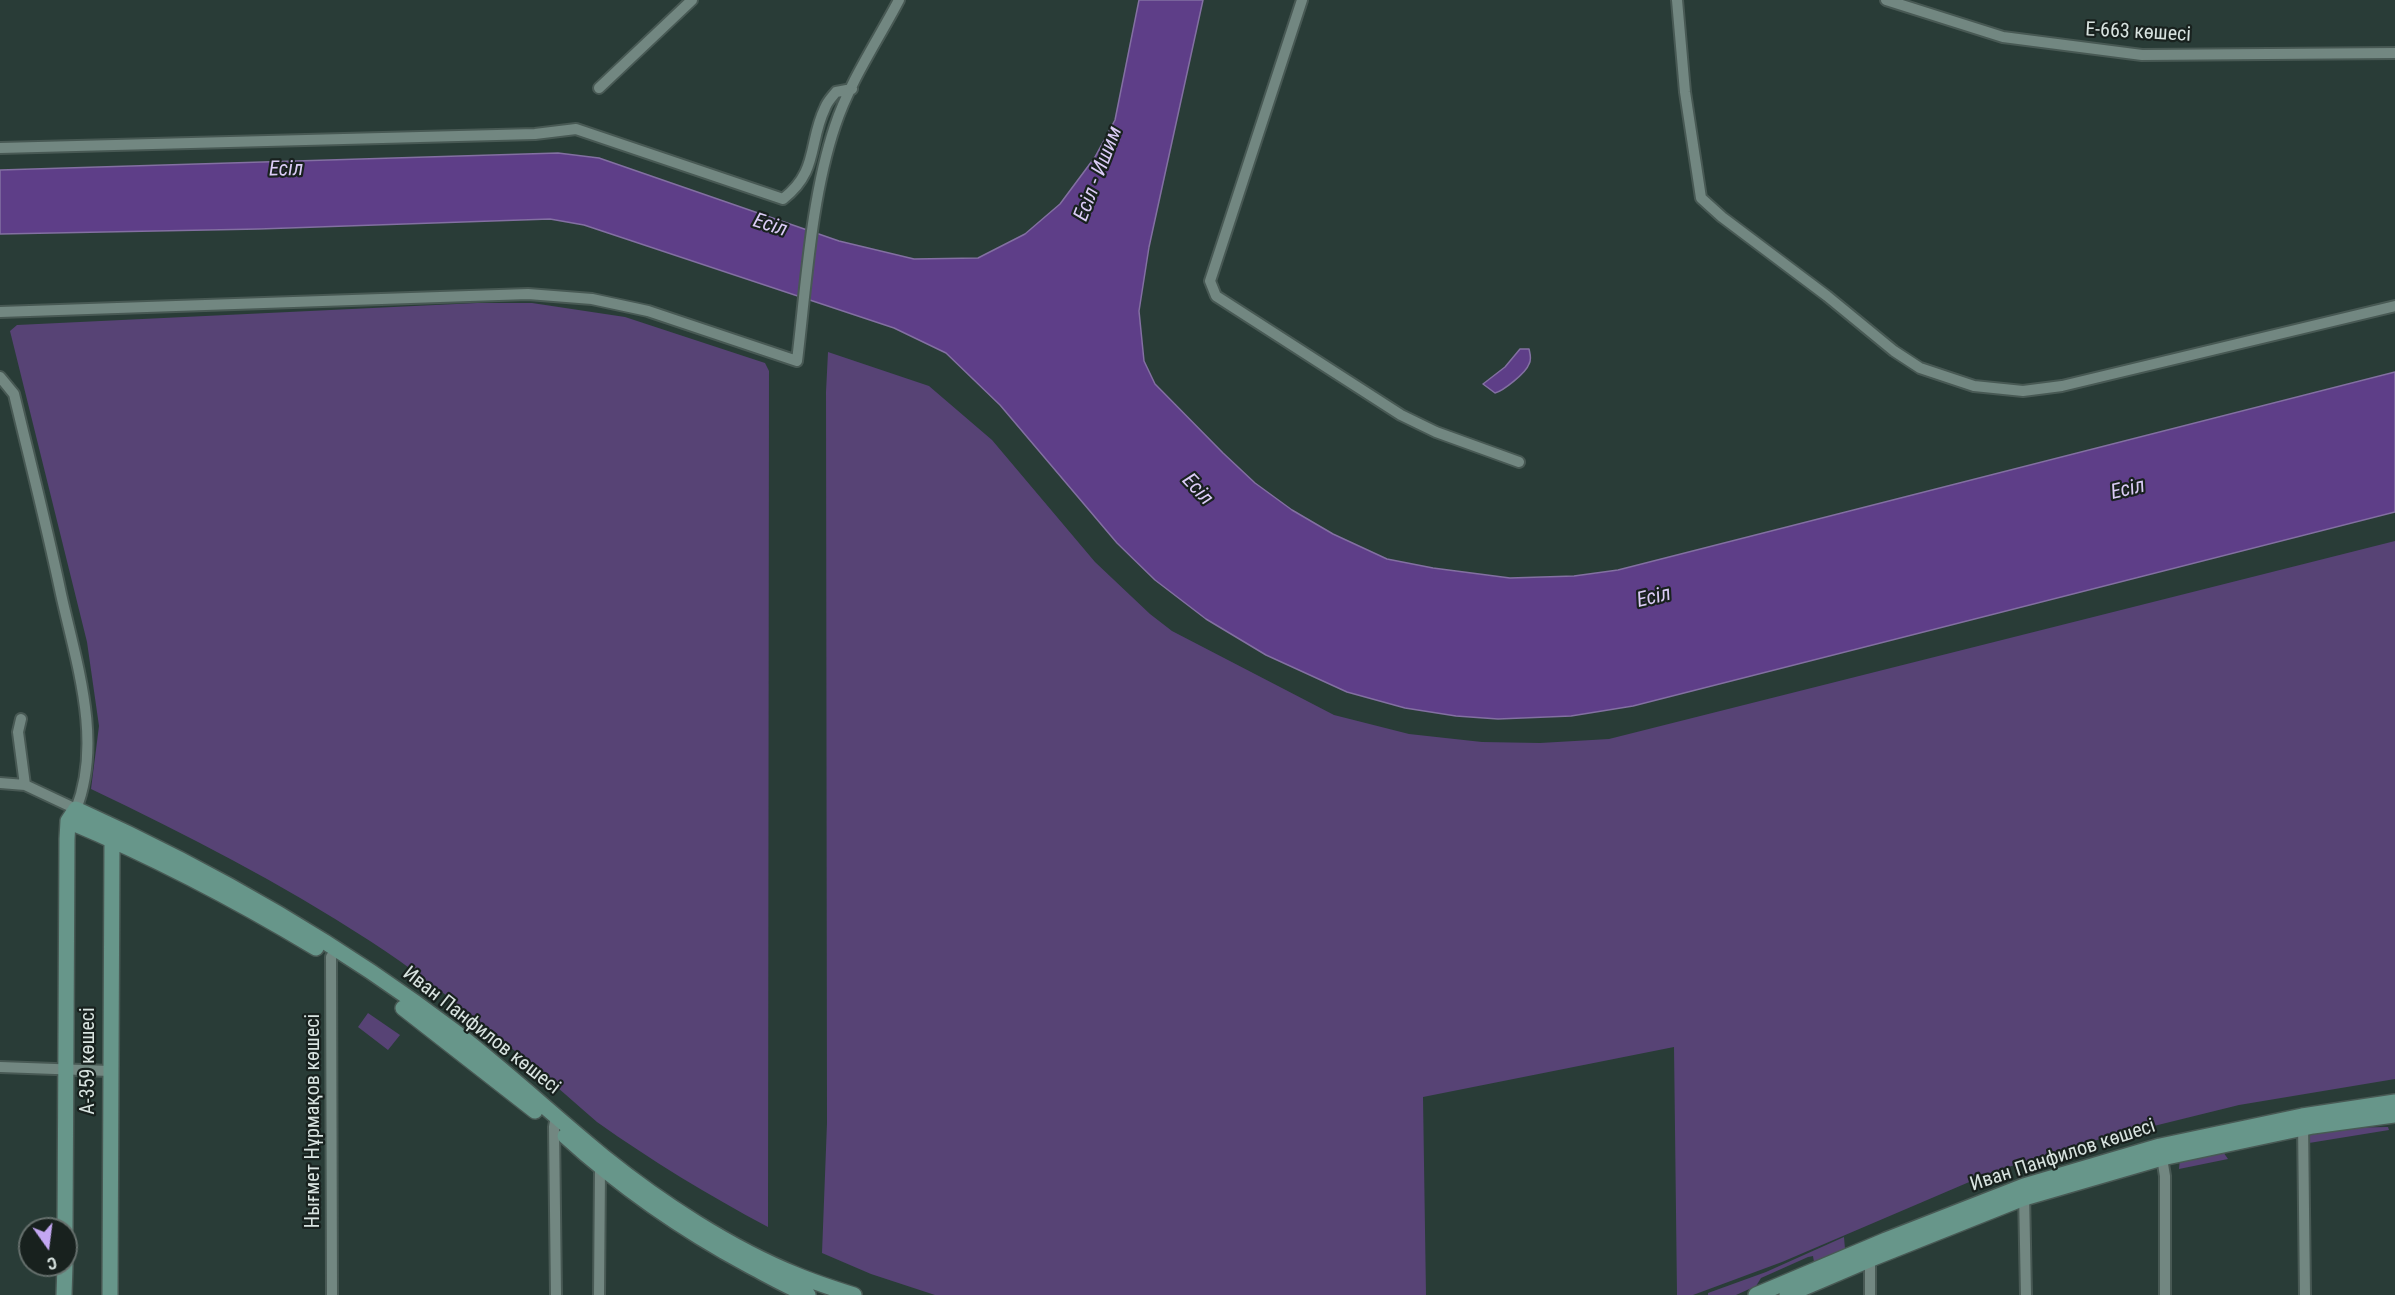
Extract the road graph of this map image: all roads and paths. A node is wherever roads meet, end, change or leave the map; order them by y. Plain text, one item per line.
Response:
1 (692, 0) edge
2 (899, 0) edge
3 (1302, 0) edge
4 (1677, 0) edge
5 (1886, 0) edge
6 (2395, 52) edge
7 (599, 88) dead end
8 (852, 88) junction
9 (0, 148) edge
10 (2395, 306) edge
11 (0, 312) edge
12 (0, 377) edge
13 (1519, 462) dead end
14 (21, 719) dead end
15 (0, 783) edge
16 (26, 785) junction
17 (72, 815) junction
18 (116, 834) junction
19 (334, 953) junction
20 (0, 1067) edge
21 (65, 1069) junction
22 (110, 1071) junction
23 (2395, 1097) edge
24 (2395, 1102) edge
25 (2373, 1105) junction
26 (2395, 1114) edge
27 (2360, 1118) junction
28 (2395, 1119) edge
29 (555, 1121) junction
30 (2303, 1122) junction
31 (2161, 1152) junction
32 (603, 1163) junction
33 (2024, 1192) junction
34 (65, 1217) edge
35 (1870, 1253) junction
36 (64, 1277) edge
37 (798, 1289) edge
38 (64, 1295) edge
39 (110, 1295) edge
40 (332, 1295) edge
41 (556, 1295) edge
42 (599, 1295) edge
43 (854, 1295) edge
44 (1756, 1295) edge
45 (1788, 1295) edge
46 (1870, 1295) edge
47 (2026, 1295) edge
48 (2165, 1295) edge
49 (2305, 1295) edge

1 - 7 street
2 - 8 street
3 - 13 street
4 - 10 street
5 - 6 street, Е-663 көшесі
8 - 9 street
8 - 11 street
12 - 17 street
14 - 16 street
15 - 16 street
16 - 17 street
17 - 18 street, Иван Панфилов көшесі
17 - 21 street
18 - 19 street, Иван Панфилов көшесі
18 - 22 street, А-359 көшесі
19 - 29 street, Иван Панфилов көшесі
19 - 40 street, Нығмет Нұрмақов көшесі
20 - 21 street
21 - 22 street
21 - 34 street
22 - 39 street, А-359 көшесі
23 - 25 street
24 - 25 street, Иван Панфилов көшесі
25 - 30 street, Иван Панфилов көшесі
26 - 27 street, Иван Панфилов көшесі
27 - 28 street
27 - 30 street, Иван Панфилов көшесі
29 - 32 street, Иван Панфилов көшесі
29 - 41 street
30 - 31 street, Иван Панфилов көшесі
30 - 49 street
31 - 33 street, Иван Панфилов көшесі
31 - 48 street
32 - 37 street, Иван Панфилов көшесі
32 - 42 street
33 - 35 street, Иван Панфилов көшесі
33 - 47 street
35 - 44 street, Иван Панфилов көшесі
35 - 45 street, Иван Панфилов көшесі
35 - 46 street
36 - 38 street
37 - 43 street, Иван Панфилов көшесі

